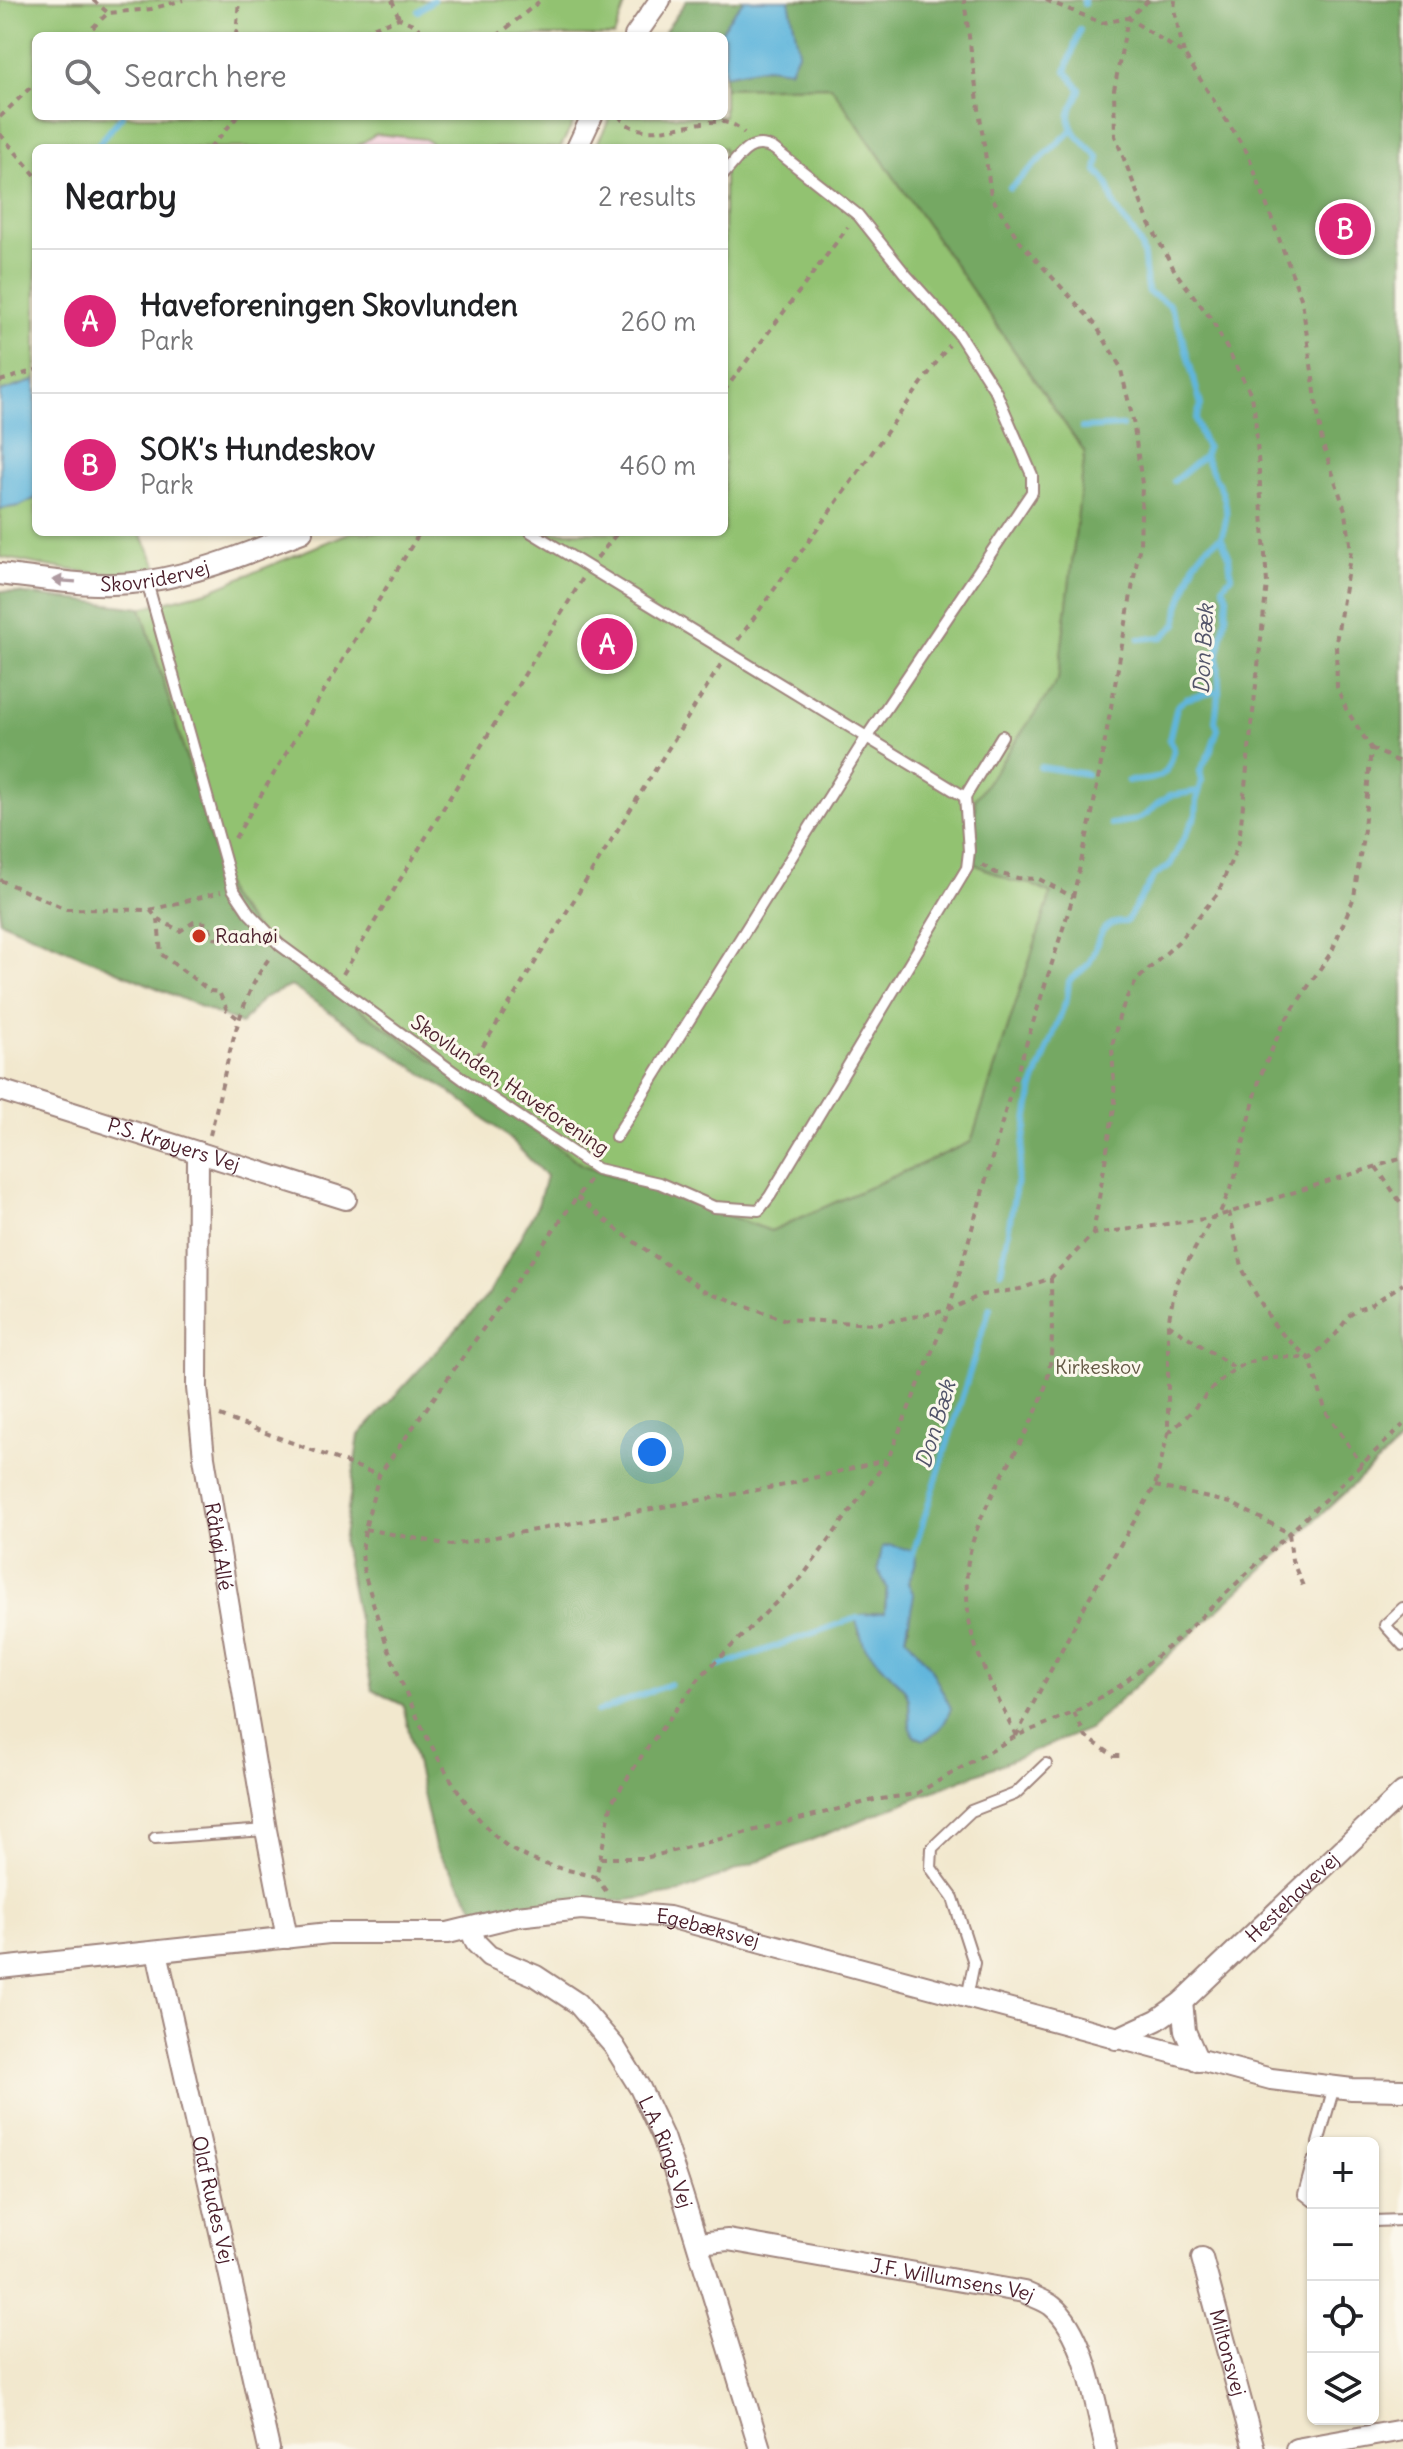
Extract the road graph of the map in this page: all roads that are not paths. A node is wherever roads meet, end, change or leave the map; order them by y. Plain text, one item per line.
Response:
1 (660, 0) edge
2 (638, 32) edge
3 (590, 120) edge
4 (579, 144) edge
5 (728, 170) edge
6 (291, 536) edge
7 (538, 536) edge
8 (0, 574) edge
9 (147, 582) junction
10 (1002, 736) dead end
11 (866, 738) junction
12 (965, 797) junction
13 (0, 1090) edge
14 (616, 1137) dead end
15 (198, 1152) junction
16 (346, 1199) dead end
17 (1403, 1608) edge
18 (1403, 1645) edge
19 (1046, 1764) dead end
20 (1403, 1792) edge
21 (266, 1830) junction
22 (155, 1838) dead end
23 (470, 1928) junction
24 (287, 1938) junction
25 (157, 1952) junction
26 (0, 1968) edge
27 (967, 1998) junction
28 (1182, 2002) junction
29 (1116, 2039) junction
30 (1198, 2061) junction
31 (1334, 2087) junction
32 (1403, 2090) edge
33 (1320, 2137) edge
34 (1403, 2220) edge
35 (1379, 2221) edge
36 (698, 2243) junction
37 (1202, 2258) dead end
38 (1403, 2430) edge
39 (269, 2449) edge
40 (760, 2449) edge
41 (1106, 2449) edge
42 (1254, 2449) edge
43 (1296, 2449) edge

1 - 2 street
3 - 4 street
5 - 11 lane
6 - 9 street, Skovridervej
7 - 11 lane
9 -> 8 street, Skovridervej
9 - 12 lane, Skovlunden, Haveforening
10 - 12 lane
11 - 12 lane
11 - 14 lane
13 - 15 street, P.S. Krøyers Vej
15 - 16 street, P.S. Krøyers Vej
15 - 21 street, Råhøj Allé
17 - 18 lane
19 - 27 lane
20 - 28 street, Hestehavevej
21 - 22 lane
21 - 24 street, Råhøj Allé
23 - 24 street, Egebæksvej
23 - 27 street, Egebæksvej
23 - 36 street, L.A. Rings Vej
24 - 25 street, Egebæksvej
25 - 26 street, Egebæksvej
25 - 39 street, Olaf Rudes Vej
27 - 29 street, Egebæksvej
28 - 29 street, Hestehavevej
28 - 30 street
29 - 30 street, Egebæksvej
30 - 31 street, Egebæksvej
31 - 32 street, Egebæksvej
31 - 33 lane
34 - 35 lane
36 - 40 street, L.A. Rings Vej
36 - 41 street, J.F. Willumsens Vej
37 - 42 street, Miltonsvej
38 - 43 street

